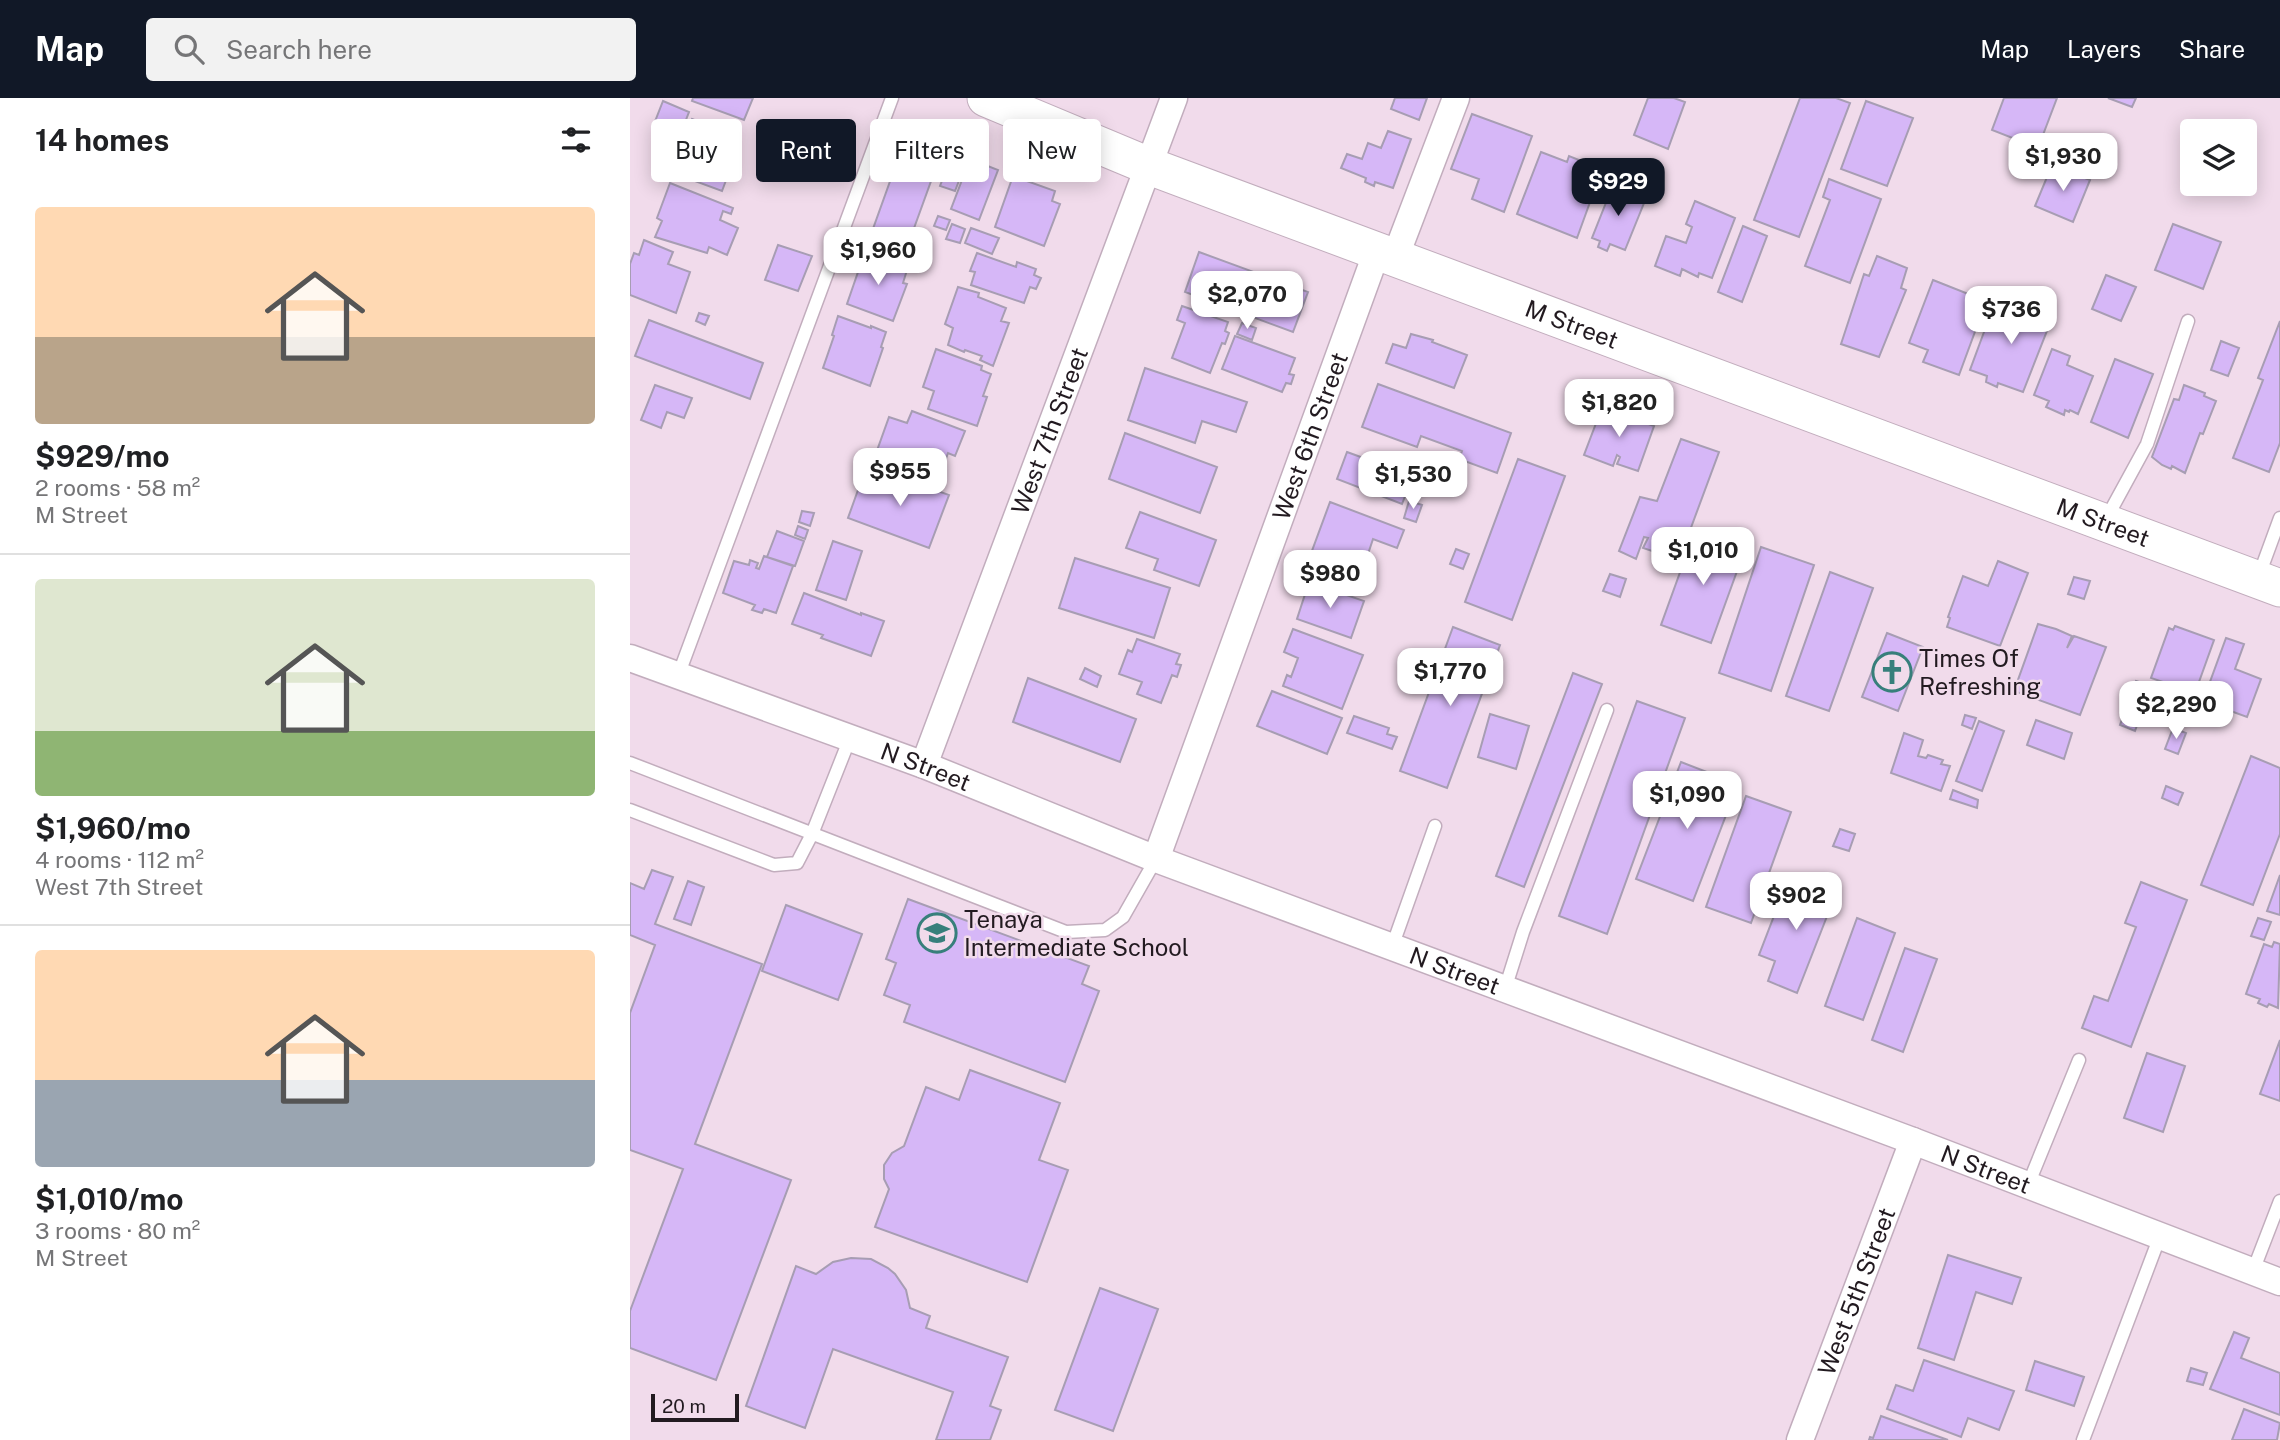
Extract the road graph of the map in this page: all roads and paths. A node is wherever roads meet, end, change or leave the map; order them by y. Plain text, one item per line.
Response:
1 (892, 98) edge
2 (986, 98) edge
3 (1174, 98) edge
4 (1456, 98) edge
5 (1149, 166) junction
6 (1386, 254) junction
7 (2188, 321) dead end
8 (2280, 518) edge
9 (2105, 521) junction
10 (2269, 583) edge
11 (630, 658) edge
12 (678, 677) junction
13 (1607, 710) dead end
14 (850, 738) junction
15 (630, 763) edge
16 (924, 765) junction
17 (630, 810) edge
18 (1435, 826) dead end
19 (812, 834) junction
20 (1156, 859) junction
21 (1392, 947) junction
22 (1506, 989) junction
23 (2079, 1060) dead end
24 (1913, 1141) junction
25 (2028, 1185) junction
26 (2280, 1201) edge
27 (2160, 1236) junction
28 (2253, 1271) junction
29 (2280, 1282) edge
30 (1800, 1440) edge
31 (2083, 1440) edge

1 - 12 lane
2 - 5 street, M Street
3 - 5 street, West 7th Street
4 - 6 street, West 6th Street
5 - 6 street, M Street
5 - 16 street, West 7th Street
6 - 9 street, M Street
6 - 20 street, West 6th Street
7 - 9 lane
8 - 10 lane
9 - 10 street, M Street
11 - 12 street, N Street
12 - 14 street, N Street
13 - 22 lane
14 - 16 street, N Street
14 - 19 lane
15 - 19 lane
16 - 20 street, N Street
17 - 19 lane
18 - 21 lane
19 - 20 lane
20 - 21 street, N Street
21 - 22 street, N Street
22 - 24 street, N Street
23 - 25 lane
24 - 25 street, N Street
24 - 30 street, West 5th Street
25 - 27 street, N Street
26 - 28 lane
27 - 28 street, N Street
27 - 31 lane
28 - 29 street, N Street

